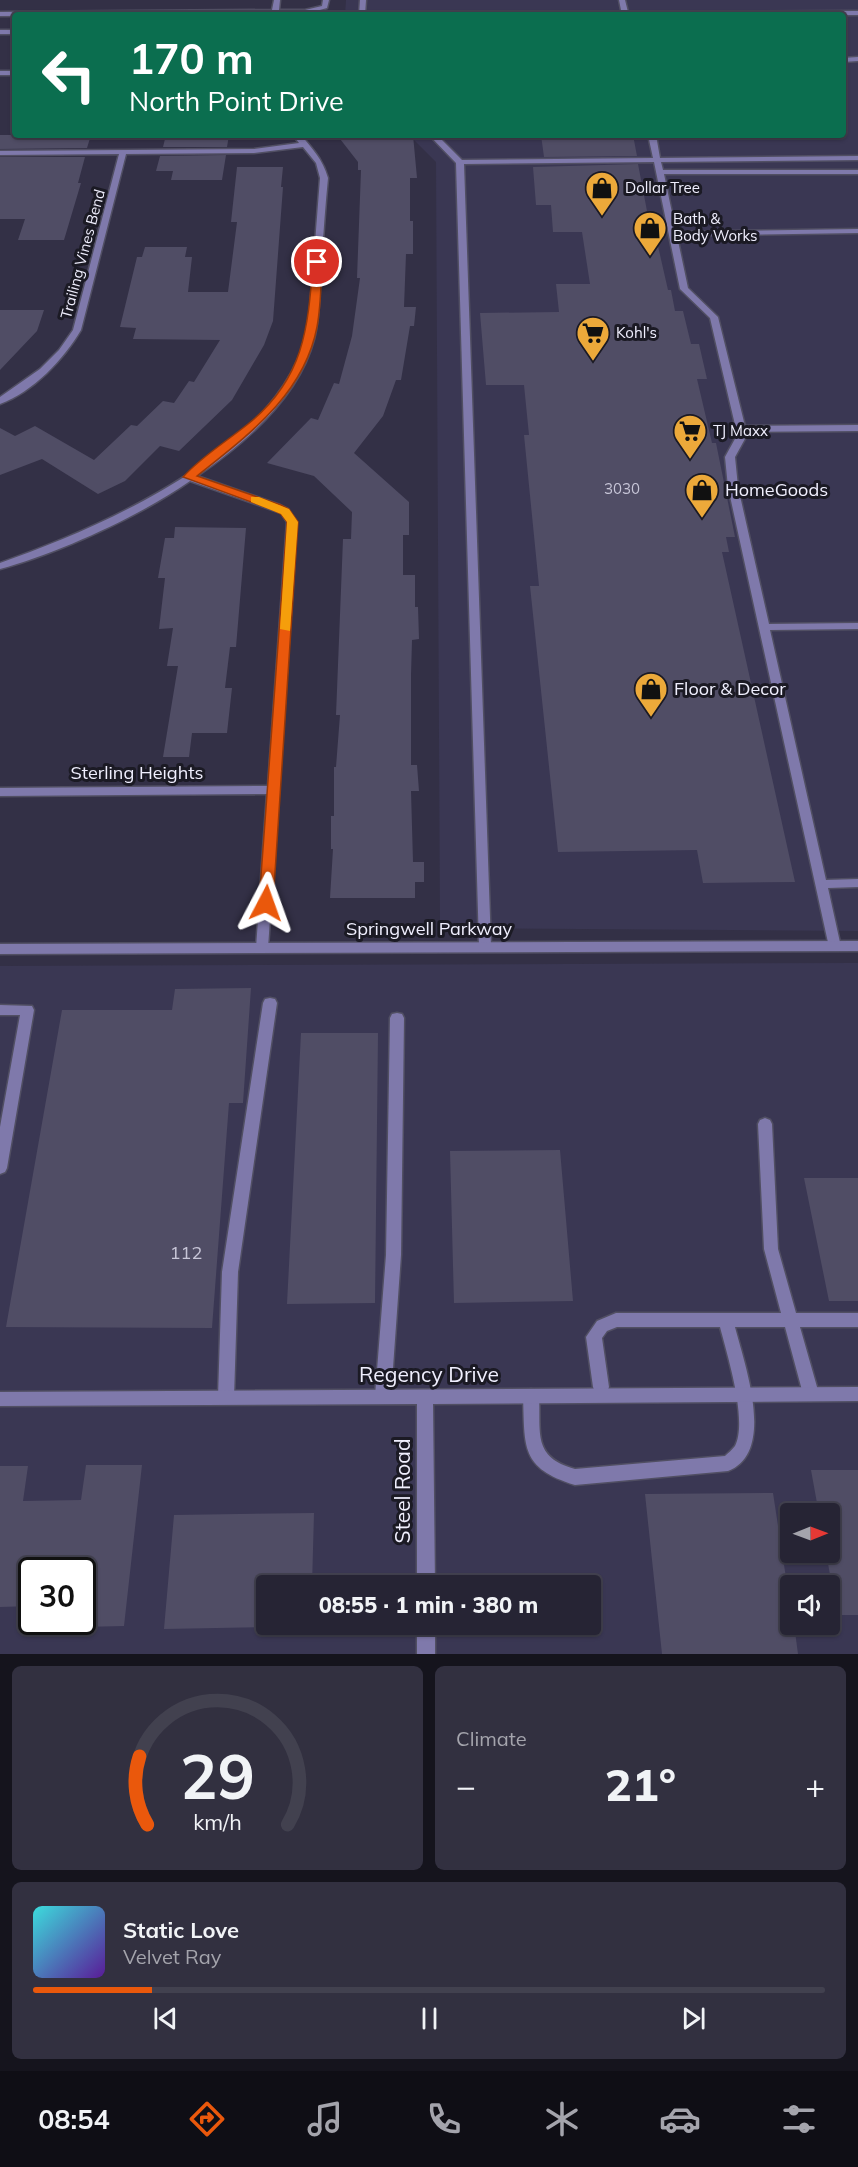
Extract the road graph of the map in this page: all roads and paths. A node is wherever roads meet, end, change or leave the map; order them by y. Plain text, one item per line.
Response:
1 (326, 0) edge
2 (303, 12) edge
3 (300, 138) edge
4 (436, 138) edge
5 (653, 138) edge
6 (305, 144) junction
7 (123, 152) junction
8 (0, 153) edge
9 (858, 158) edge
10 (658, 160) junction
11 (460, 162) junction
12 (660, 172) junction
13 (858, 172) edge
14 (858, 231) edge
15 (673, 234) junction
16 (0, 401) edge
17 (858, 428) edge
18 (741, 429) junction
19 (189, 477) junction
20 (0, 566) edge
21 (858, 626) edge
22 (765, 627) junction
23 (274, 789) junction
24 (0, 792) edge
25 (858, 883) edge
26 (822, 884) junction
27 (485, 946) junction
28 (836, 946) junction
29 (858, 946) edge
30 (262, 948) junction
31 (0, 949) edge
32 (270, 1004) dead end
33 (0, 1010) edge
34 (397, 1018) dead end
35 (765, 1124) dead end
36 (0, 1168) edge
37 (789, 1320) junction
38 (858, 1320) edge
39 (726, 1322) junction
40 (601, 1387) dead end
41 (811, 1394) junction
42 (858, 1394) edge
43 (743, 1395) junction
44 (383, 1396) junction
45 (425, 1396) junction
46 (531, 1396) junction
47 (226, 1397) junction
48 (0, 1399) edge
49 (426, 1575) edge
50 (426, 1635) edge
51 (426, 1654) edge

1 - 2 street
3 - 6 street
4 - 11 street
5 - 10 street
6 - 7 street
6 - 19 street
7 - 8 street
7 - 16 street, Trailing Vines Bend
9 - 10 street
10 - 11 street
10 - 12 street
11 - 27 street
12 - 13 street
12 - 15 street
14 - 15 street
15 - 18 street
17 - 18 street
18 - 22 street
19 - 20 street
19 - 23 street
21 - 22 street
22 - 26 street
23 - 24 street, Sterling Heights
23 - 30 street
25 - 26 street
26 - 28 street
27 - 28 street, Springwell Parkway
27 - 30 street, Springwell Parkway
28 - 29 street, Springwell Parkway
30 - 31 street, Springwell Parkway
32 - 47 street
33 - 36 street
34 - 44 street
35 - 37 street
37 - 38 street
37 - 39 street
37 - 41 street
39 - 40 street
39 - 43 street
41 - 42 street, Regency Drive
41 - 43 street, Regency Drive
43 - 46 street, Regency Drive
43 - 46 street
44 - 45 street, Regency Drive
44 - 47 street, Regency Drive
45 - 46 street, Regency Drive
45 - 49 street, Steel Road
47 - 48 street, Regency Drive
50 - 51 street

